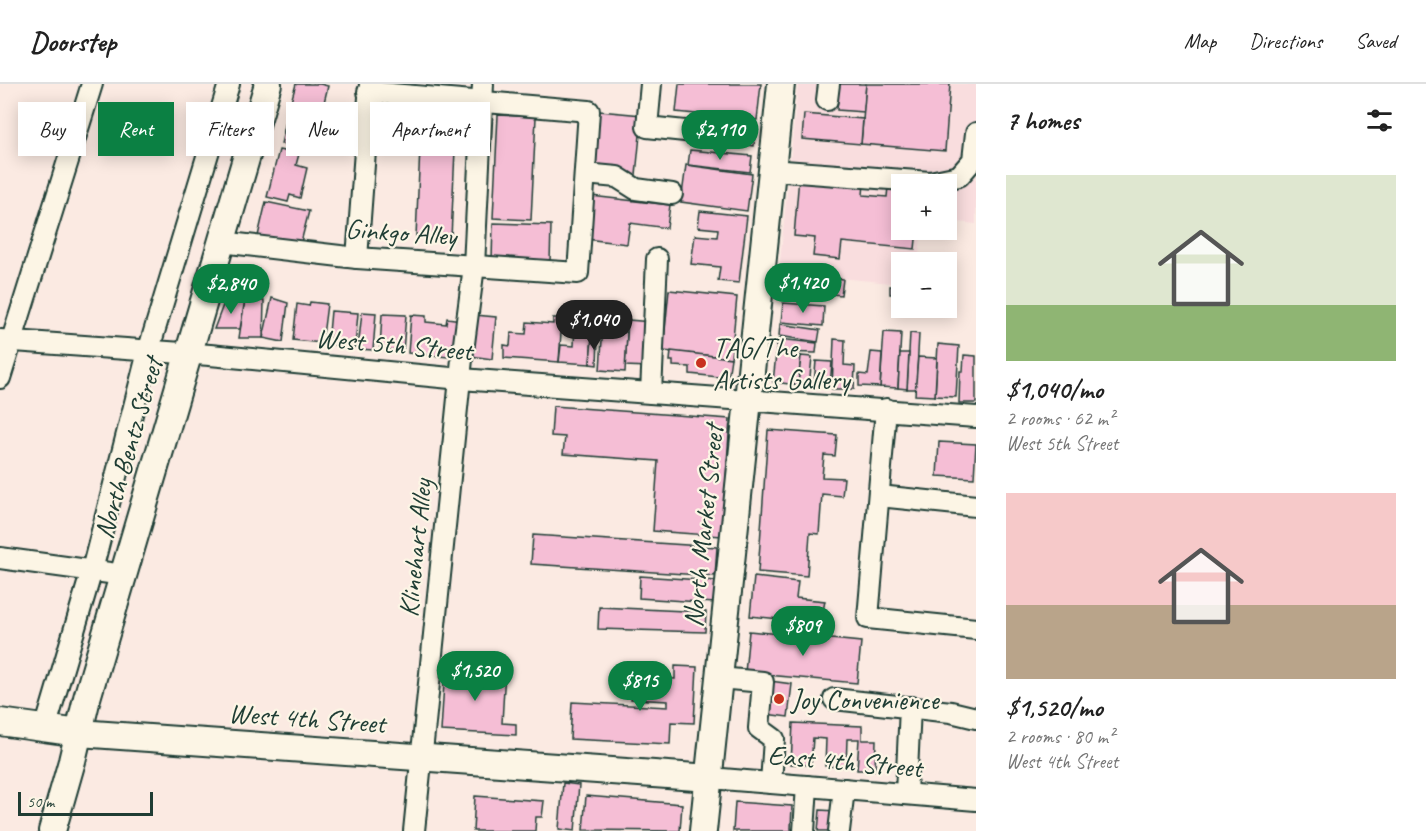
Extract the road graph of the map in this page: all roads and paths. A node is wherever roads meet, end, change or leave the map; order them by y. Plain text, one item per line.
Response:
1 (92, 84) edge
2 (230, 84) edge
3 (268, 84) edge
4 (651, 84) edge
5 (781, 84) edge
6 (370, 88) edge
7 (483, 93) edge
8 (704, 133) dead end
9 (976, 133) edge
10 (771, 170) junction
11 (585, 174) junction
12 (672, 194) dead end
13 (221, 242) junction
14 (357, 258) junction
15 (657, 259) dead end
16 (474, 266) junction
17 (6, 341) edge
18 (148, 352) junction
19 (187, 355) junction
20 (0, 378) edge
21 (461, 379) junction
22 (651, 393) junction
23 (747, 400) junction
24 (886, 409) junction
25 (976, 417) edge
26 (879, 496) junction
27 (976, 506) edge
28 (0, 558) edge
29 (92, 570) junction
30 (124, 575) junction
31 (976, 629) edge
32 (719, 678) junction
33 (834, 699) dead end
34 (910, 707) junction
35 (976, 718) edge
36 (0, 722) edge
37 (45, 729) junction
38 (79, 733) junction
39 (421, 758) junction
40 (710, 778) junction
41 (771, 783) junction
42 (807, 786) junction
43 (844, 789) junction
44 (906, 794) junction
45 (976, 800) edge
46 (52, 831) edge
47 (414, 831) edge
48 (703, 831) edge
49 (804, 831) edge
50 (838, 831) edge

1 - 17 street
2 - 18 street, North Bentz Street
3 - 13 main road, North Bentz Street
4 - 8 street
5 - 10 main road, North Market Street
6 - 7 street
6 - 14 street
7 - 11 street
7 - 16 street, Klinehart Alley
9 - 10 street
10 - 23 main road, North Market Street
11 - 12 street
11 - 16 street, Ginkgo Alley
13 - 14 street, Ginkgo Alley
13 - 19 main road, North Bentz Street
14 - 16 street, Ginkgo Alley
15 - 22 street
16 - 21 street, Klinehart Alley
17 - 18 street, West 5th Street
17 - 20 street
18 - 19 street, West 5th Street
18 - 29 street, North Bentz Street
19 - 21 street, West 5th Street
19 - 30 main road, North Bentz Street
21 - 22 street, West 5th Street
21 - 39 street, Klinehart Alley
22 - 23 street, West 5th Street
23 - 24 street, West 5th Street
23 - 32 main road, North Market Street
24 - 25 street, West 5th Street
24 - 26 street
26 - 27 street
26 - 31 street
28 - 29 street
29 - 30 street
29 - 37 street, North Bentz Street
30 - 38 main road, North Bentz Street
32 - 40 main road, North Market Street
32 - 41 street
33 - 34 street
34 - 35 street
34 - 44 street
36 - 37 main road, West 4th Street
37 - 38 main road, West 4th Street
38 - 39 main road, West 4th Street
38 - 46 main road, North Bentz Street
39 - 40 main road, West 4th Street
39 - 47 street, Klinehart Alley
40 - 41 street, East 4th Street
40 - 48 main road, North Market Street
41 - 42 street, East 4th Street
42 - 43 street, East 4th Street
42 - 49 street
43 - 44 street, East 4th Street
43 - 50 street
44 - 45 street, East 4th Street

